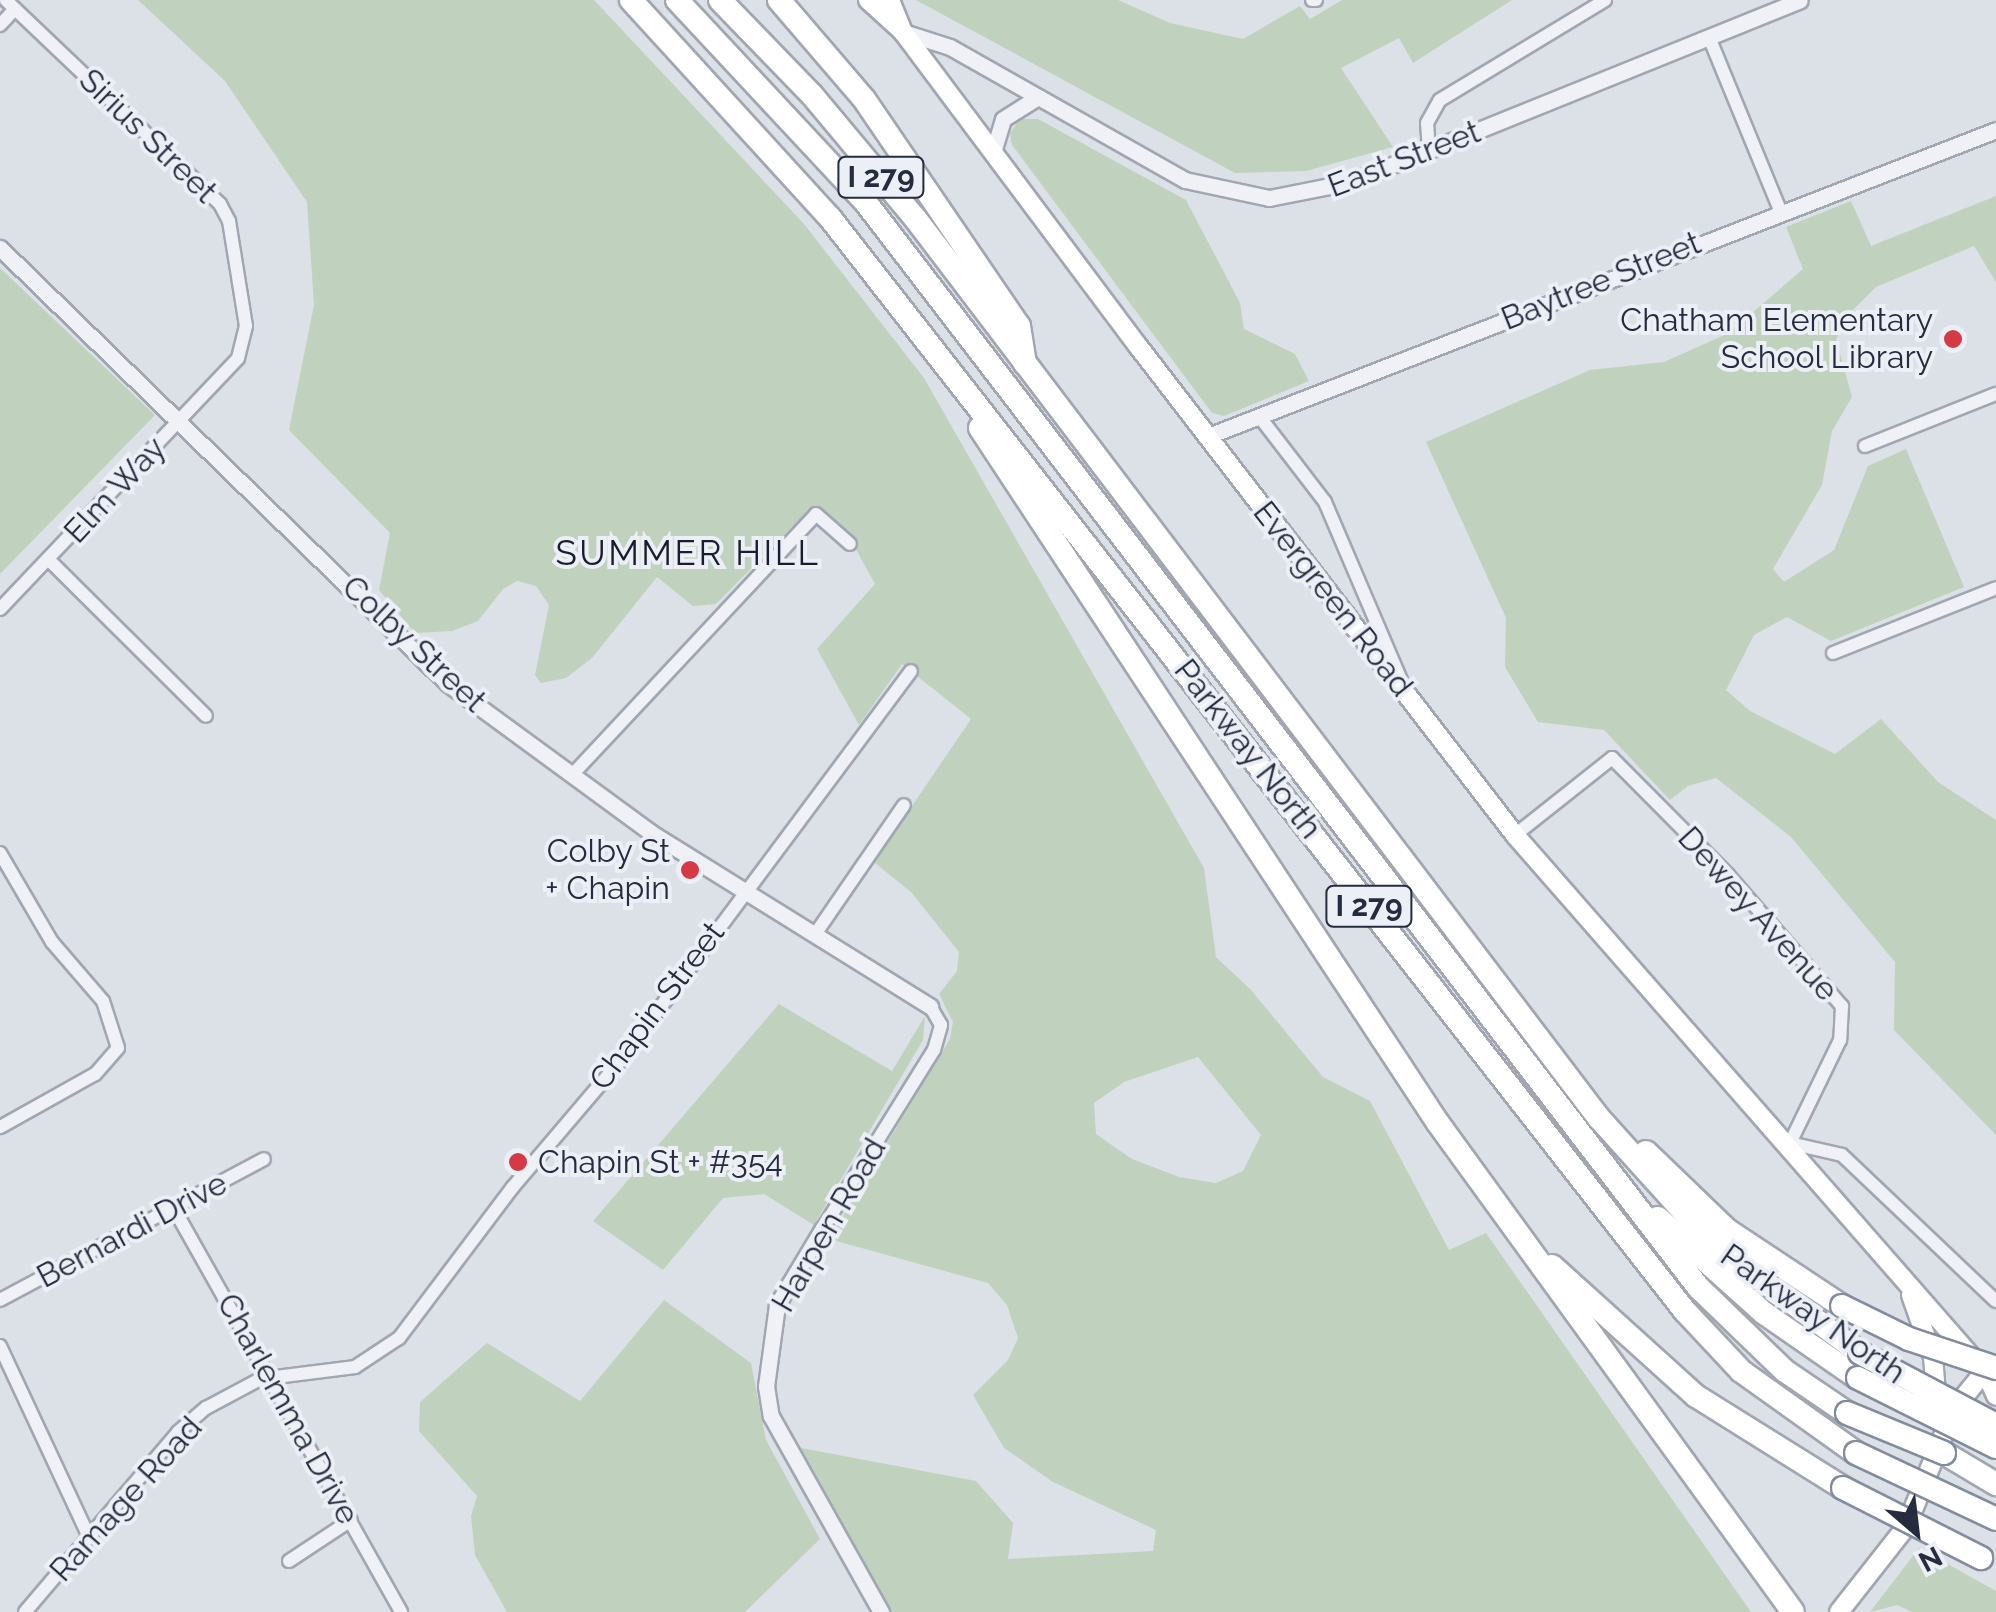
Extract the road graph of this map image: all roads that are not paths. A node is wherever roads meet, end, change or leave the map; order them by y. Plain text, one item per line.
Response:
1 (631, 0) edge
2 (677, 0) edge
3 (720, 0) edge
4 (779, 0) edge
5 (868, 0) edge
6 (890, 0) edge
7 (1605, 0) edge
8 (1800, 0) edge
9 (11, 4) edge
10 (0, 26) edge
11 (904, 32) junction
12 (1709, 37) junction
13 (1038, 97) junction
14 (1996, 130) edge
15 (1428, 151) junction
16 (993, 152) junction
17 (1780, 210) junction
18 (0, 248) edge
19 (914, 325) junction
20 (238, 358) joint
21 (1025, 368) junction
22 (1996, 394) edge
23 (1259, 416) junction
24 (180, 421) junction
25 (1208, 436) junction
26 (1864, 446) dead end
27 (850, 544) dead end
28 (49, 560) junction
29 (1996, 588) edge
30 (0, 609) edge
31 (1833, 652) dead end
32 (911, 671) dead end
33 (1408, 696) junction
34 (206, 716) dead end
35 (572, 775) junction
36 (904, 804) dead end
37 (1515, 835) junction
38 (0, 853) edge
39 (742, 892) junction
40 (816, 934) junction
41 (930, 1006) joint
42 (1556, 1100) junction
43 (1599, 1118) junction
44 (0, 1127) edge
45 (1790, 1143) junction
46 (264, 1159) dead end
47 (1496, 1204) junction
48 (173, 1208) junction
49 (822, 1228) joint
50 (1905, 1281) junction
51 (0, 1300) edge
52 (1996, 1301) edge
53 (400, 1338) joint
54 (0, 1346) edge
55 (1992, 1372) edge
56 (270, 1376) junction
57 (1996, 1396) edge
58 (1996, 1425) edge
59 (1996, 1447) edge
60 (1937, 1462) junction
61 (1996, 1473) edge
62 (1996, 1484) edge
63 (1996, 1519) edge
64 (350, 1520) junction
65 (89, 1537) junction
66 (289, 1561) dead end
67 (1989, 1562) edge
68 (25, 1612) edge
69 (401, 1612) edge
70 (881, 1612) edge
71 (1792, 1612) edge
72 (1839, 1612) edge

1 - 19 highway, Parkway North / I 279
2 - 42 highway
3 - 21 highway, Parkway North / I 279
4 - 21 highway
5 - 11 main road, East Street
6 - 11 main road
7 - 15 street
8 - 12 street, East Street
9 - 10 street
9 - 20 street, Sirius Street
11 - 13 street, East Street
11 - 16 main road, Evergreen Road
12 - 15 street, East Street
12 - 17 street
13 - 15 street, East Street
13 - 16 street
14 - 17 street, Baytree Street
16 - 25 main road, Evergreen Road
17 - 23 street, Baytree Street
18 - 24 street, Colby Street
19 - 47 highway
19 - 63 highway, Parkway North / I 279, bridge
20 - 24 street, Elm Way
21 - 43 highway, Parkway North / I 279
22 - 26 street
23 - 25 street, Baytree Street
23 - 33 street
24 - 28 street, Elm Way
24 - 35 street, Colby Street
25 - 33 main road, Evergreen Road
27 - 35 street
28 - 30 street, Elm Way
28 - 34 street
29 - 31 street
32 - 39 street, Chapin Street
33 - 37 main road, Evergreen Road
35 - 39 street, Colby Street
36 - 40 street
37 - 45 main road, Evergreen Road
37 - 45 street, Dewey Avenue
38 - 44 street
39 - 40 street, Colby Street
39 - 53 street, Chapin Street
40 - 41 street, Colby Street
41 - 49 street, Harpen Road
42 - 59 highway, bridge
42 - 60 highway, bridge
43 - 55 highway, bridge
43 - 58 highway, Parkway North / I 279, bridge
45 - 50 main road, Evergreen Road
45 - 52 street
46 - 48 street, Bernardi Drive
47 - 67 highway, bridge
47 - 71 highway
48 - 51 street, Bernardi Drive
48 - 56 street, Charlemma Drive
49 - 70 street, Harpen Road
50 - 55 main road, Evergreen Road
50 - 60 main road, Evergreen Road
53 - 56 street, Ramage Road
54 - 65 street
55 - 57 main road
55 - 60 main road, Evergreen Road
56 - 64 street, Charlemma Drive
56 - 65 street, Ramage Road
60 - 61 highway
60 - 62 highway
60 - 72 main road, Evergreen Road
64 - 66 street
64 - 69 street, Charlemma Drive
65 - 68 street, Ramage Road

